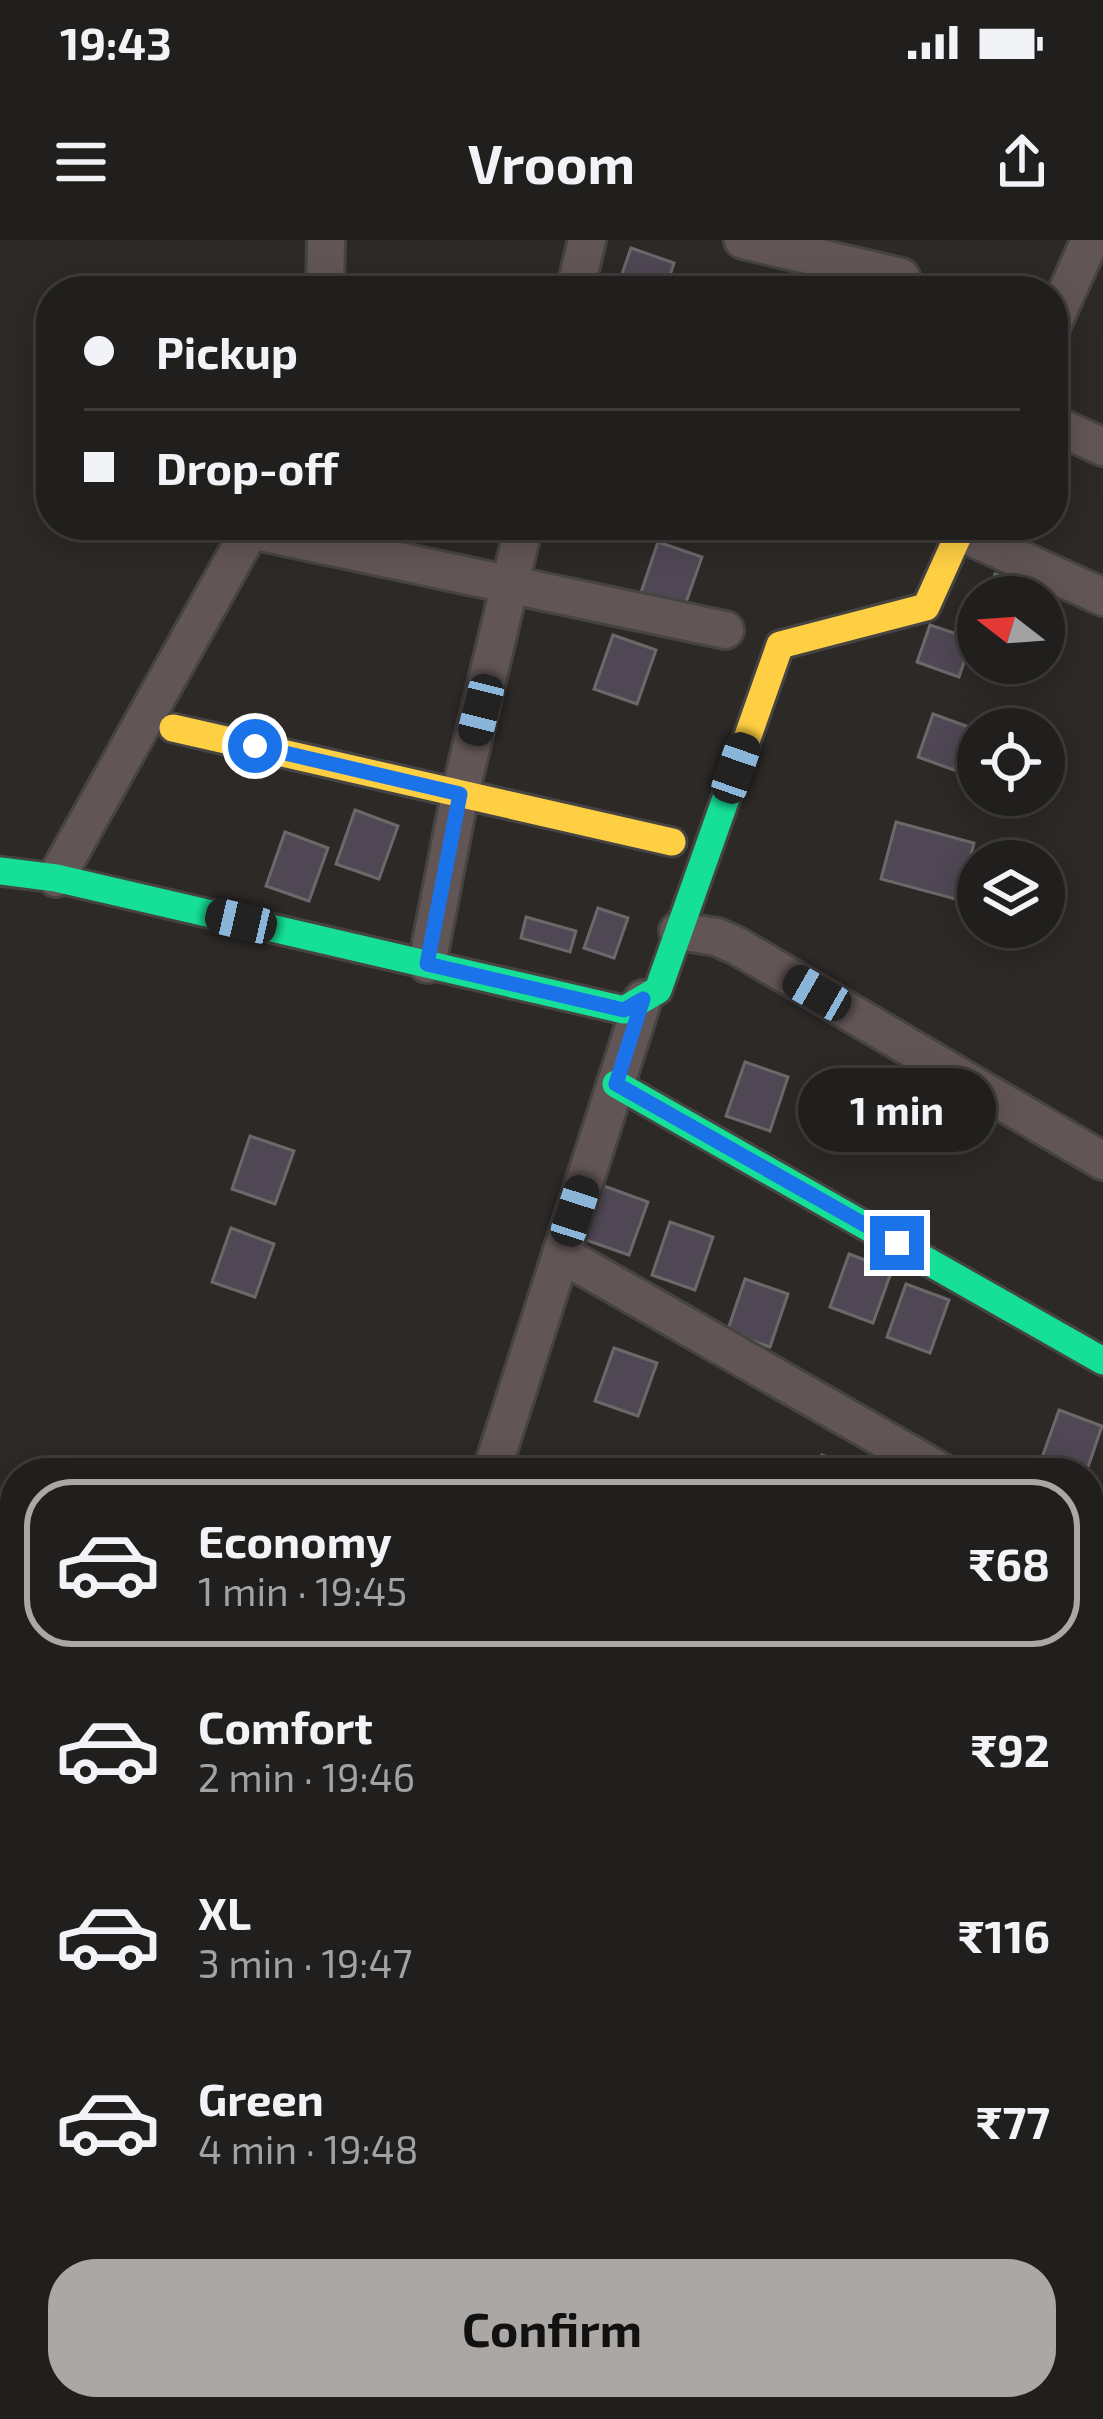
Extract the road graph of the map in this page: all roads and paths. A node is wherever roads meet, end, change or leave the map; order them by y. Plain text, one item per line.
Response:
1 (326, 240) edge
2 (586, 240) edge
3 (743, 240) edge
4 (1090, 240) edge
5 (326, 276) edge
6 (578, 276) edge
7 (897, 276) edge
8 (1068, 289) edge
9 (1068, 431) edge
10 (1103, 447) edge
11 (245, 540) edge
12 (310, 540) edge
13 (521, 540) edge
14 (956, 540) edge
15 (984, 540) edge
16 (512, 585) junction
17 (1103, 597) edge
18 (725, 630) dead end
19 (173, 728) dead end
20 (460, 794) junction
21 (672, 842) dead end
22 (0, 871) edge
23 (56, 878) junction
24 (678, 931) junction
25 (427, 964) junction
26 (643, 999) junction
27 (616, 1084) junction
28 (1101, 1154) edge
29 (561, 1254) junction
30 (1103, 1361) edge
31 (496, 1458) edge
32 (917, 1458) edge

1 - 5 street
2 - 6 street
3 - 7 street
4 - 8 street
9 - 10 street
11 - 23 street
12 - 16 street
13 - 16 street
14 - 24 street
15 - 17 street
16 - 18 street
16 - 20 street
19 - 20 street
20 - 21 street
20 - 25 street
22 - 23 street
23 - 25 street
24 - 26 street
24 - 28 street
25 - 26 street
26 - 27 street
27 - 29 street
27 - 30 street
29 - 31 street
29 - 32 street

